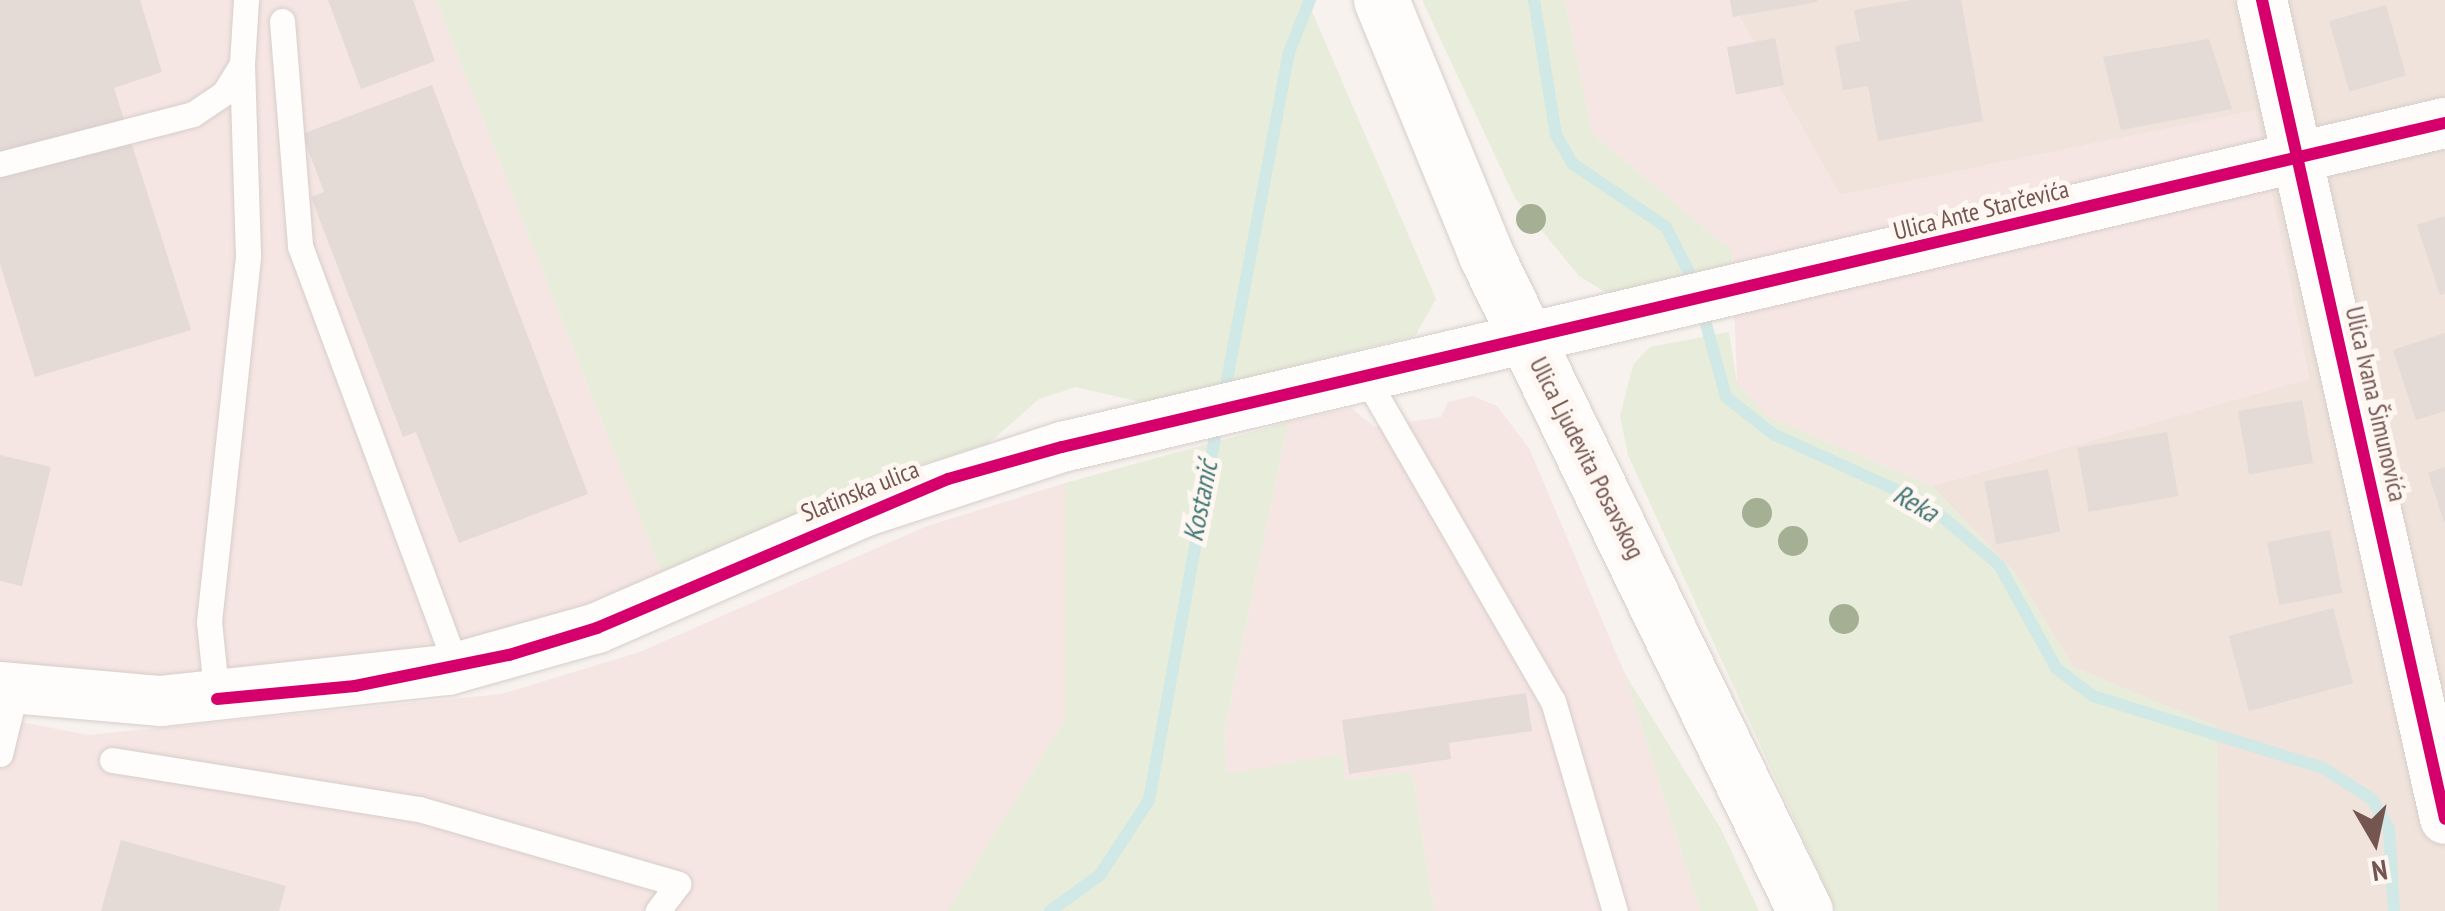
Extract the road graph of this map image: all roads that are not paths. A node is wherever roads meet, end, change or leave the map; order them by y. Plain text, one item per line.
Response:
1 (246, 0) edge
2 (1380, 0) edge
3 (2262, 0) edge
4 (282, 21) dead end
5 (242, 64) junction
6 (2445, 123) edge
7 (2296, 158) junction
8 (0, 164) edge
9 (1528, 340) junction
10 (1365, 376) junction
11 (457, 668) junction
12 (8, 688) edge
13 (217, 698) junction
14 (2438, 735) edge
15 (0, 754) edge
16 (112, 760) dead end
17 (2445, 819) edge
18 (658, 911) edge
19 (1615, 911) edge
20 (1805, 911) edge

1 - 5 lane
2 - 9 main road, Ulica Ljudevita Posavskog
3 - 7 street, Ulica Ivana Šimunovića
4 - 11 lane
5 - 8 lane
5 - 13 lane
6 - 7 street, Ulica Ante Starčevića
7 - 9 street, Ulica Ante Starčevića
7 - 14 street, Ulica Ivana Šimunovića
9 - 10 street, Slatinska ulica
9 - 20 main road, Ulica Ljudevita Posavskog
10 - 11 street, Slatinska ulica
10 - 19 lane
11 - 13 street, Slatinska ulica
12 - 13 street, Slatinska ulica
12 - 15 lane
14 - 17 street, Ulica Ivana Šimunovića
16 - 18 lane

